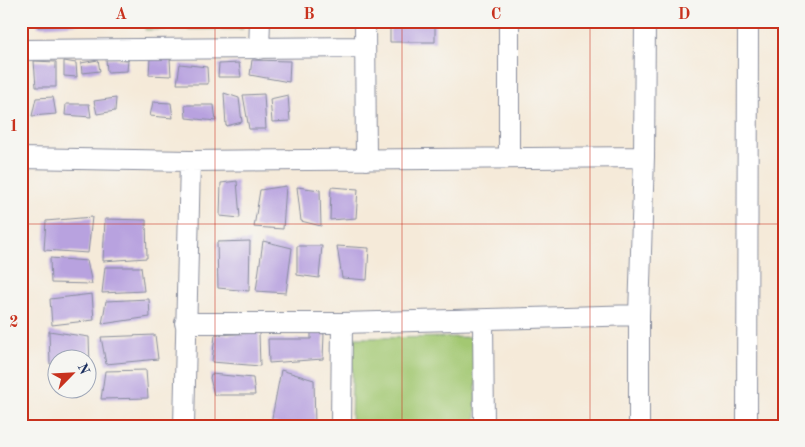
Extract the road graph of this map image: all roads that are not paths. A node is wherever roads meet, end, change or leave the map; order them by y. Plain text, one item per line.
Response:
1 (260, 21) edge
2 (365, 21) edge
3 (510, 21) edge
4 (645, 21) edge
5 (748, 21) edge
6 (364, 48) junction
7 (259, 49) junction
8 (21, 50) edge
9 (509, 157) junction
10 (644, 157) junction
11 (21, 158) edge
12 (366, 160) junction
13 (190, 161) junction
14 (639, 315) junction
15 (483, 320) junction
16 (185, 323) junction
17 (342, 323) junction
18 (184, 426) edge
19 (341, 426) edge
20 (484, 426) edge
21 (639, 426) edge
22 (747, 426) edge

1 - 7 street
2 - 6 street
3 - 9 street
4 - 10 street
5 - 22 street
6 - 7 street
6 - 12 street
7 - 8 street
9 - 10 street
9 - 12 street
10 - 14 street
11 - 13 street
12 - 13 street
13 - 16 street
14 - 15 street
14 - 21 street
15 - 17 street
15 - 20 street
16 - 17 street
16 - 18 street
17 - 19 street

